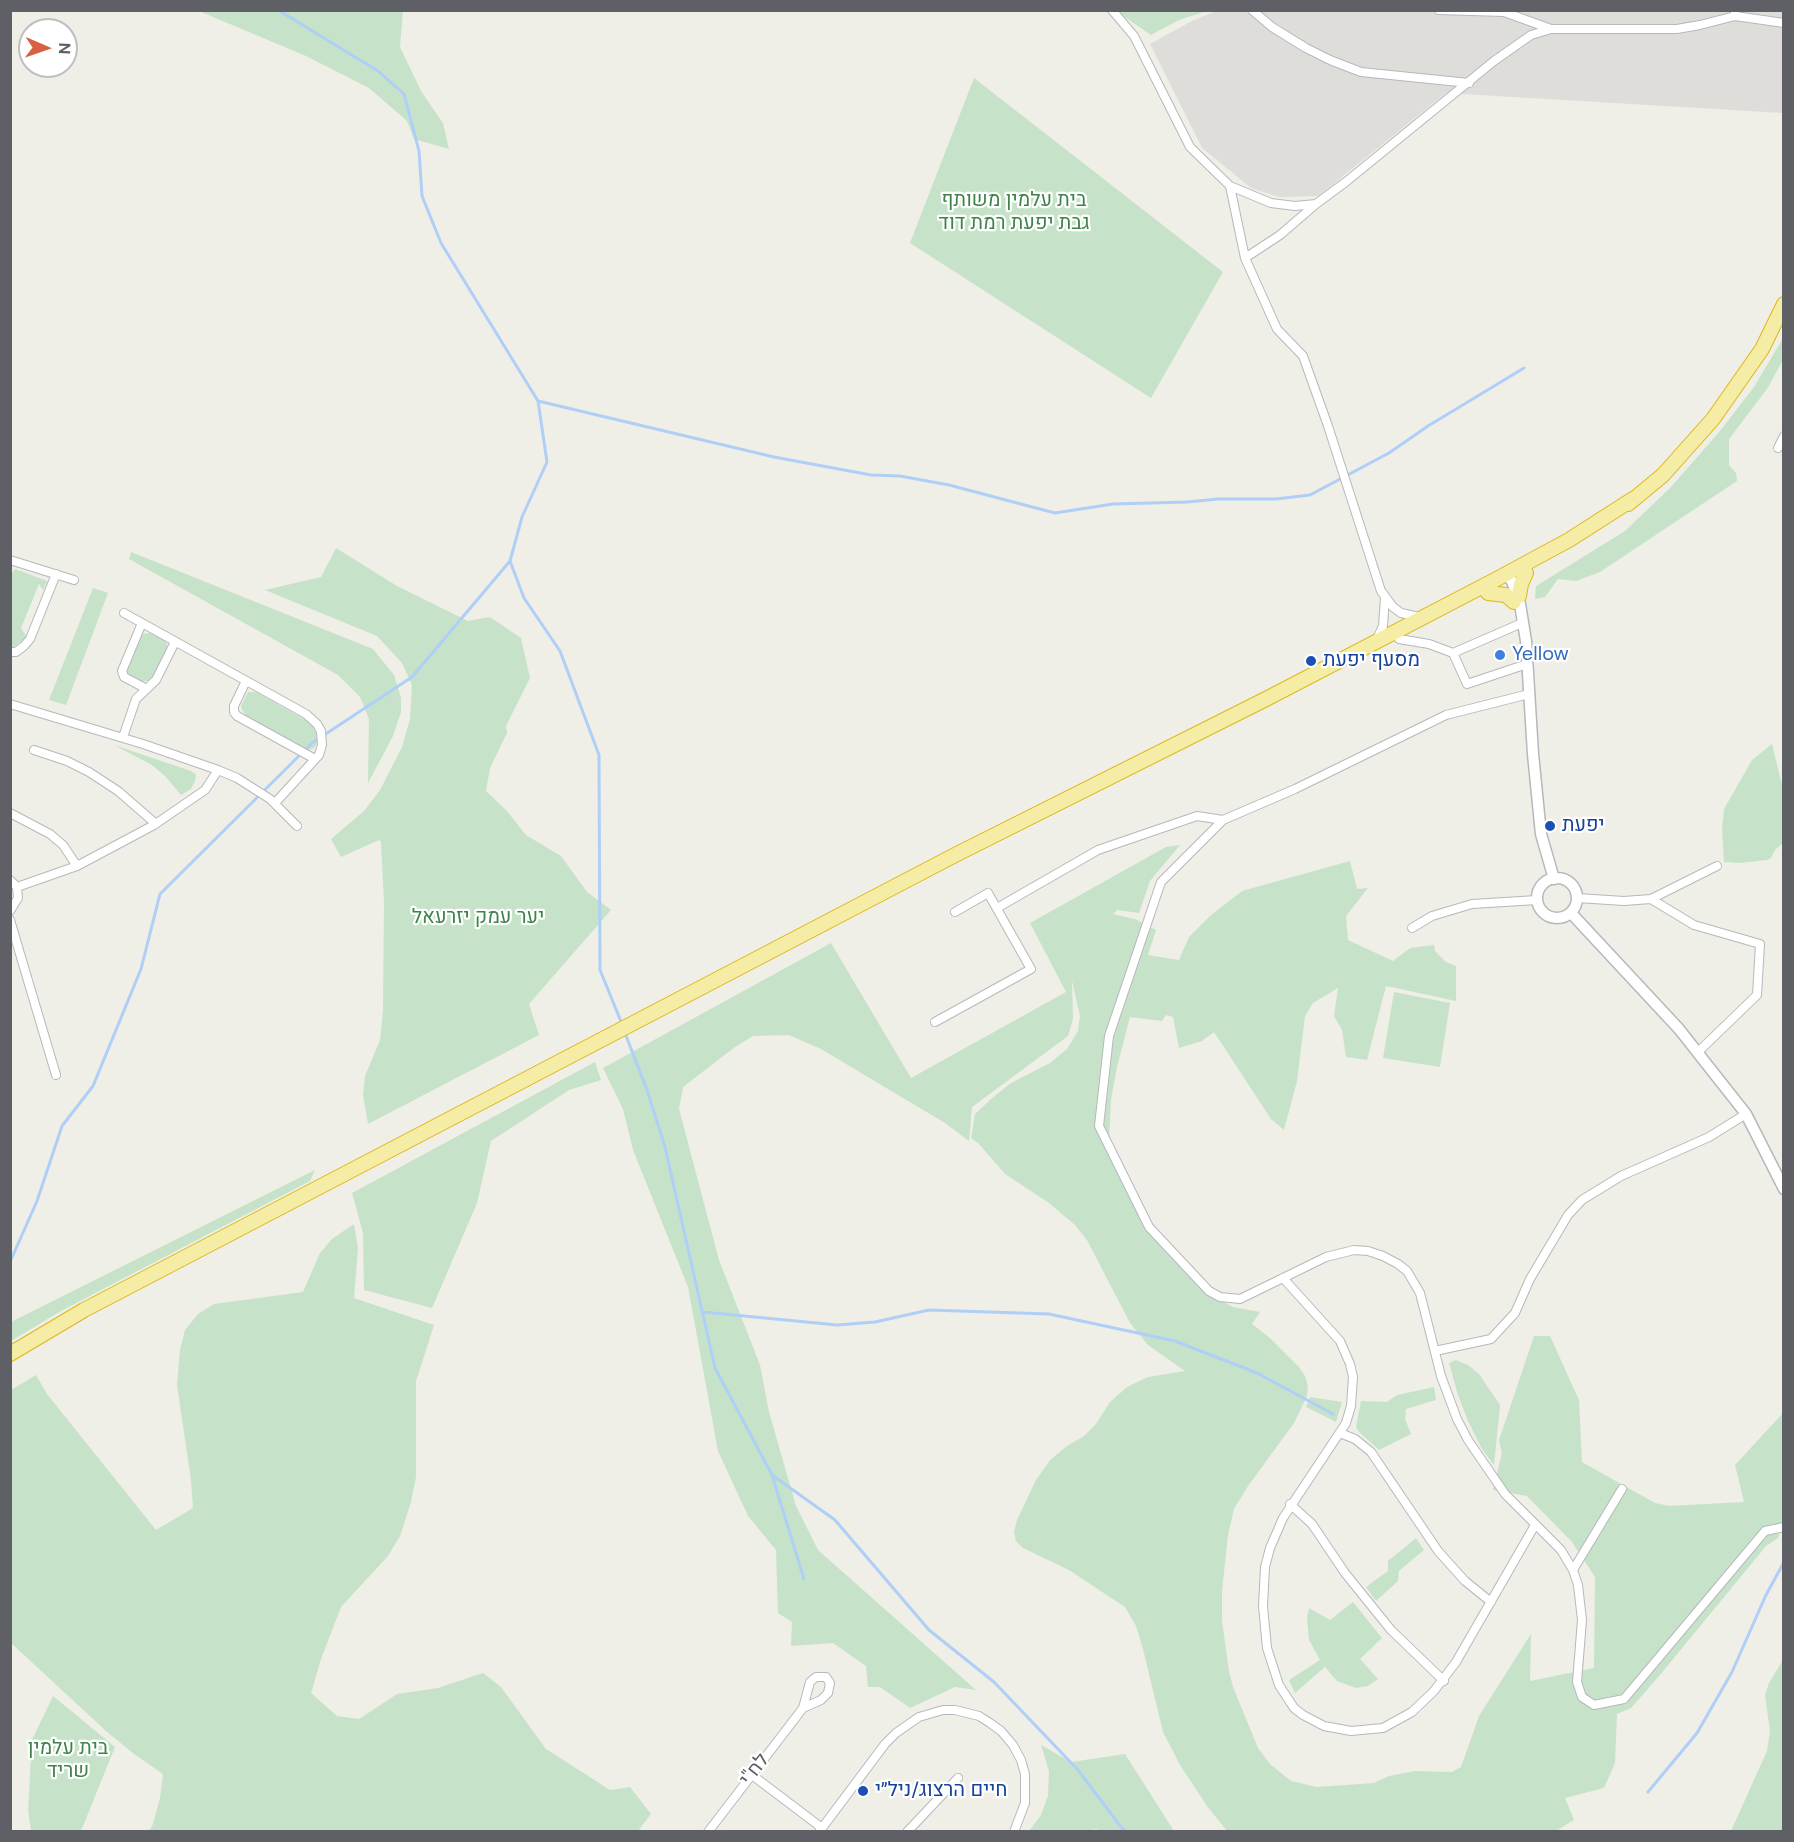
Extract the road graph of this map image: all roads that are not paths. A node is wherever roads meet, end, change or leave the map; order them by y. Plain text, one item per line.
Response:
1 (1112, 10) edge
2 (1252, 10) edge
3 (1439, 10) edge
4 (1504, 11) edge
5 (1735, 13) edge
6 (1784, 23) edge
7 (1551, 29) junction
8 (1468, 83) junction
9 (1230, 186) junction
10 (1316, 204) junction
11 (1245, 258) junction
12 (1784, 304) edge
13 (1784, 436) edge
14 (1778, 448) dead end
15 (1634, 499) junction
16 (11, 561) edge
17 (1526, 573) junction
18 (56, 574) junction
19 (74, 580) dead end
20 (1508, 580) junction
21 (1488, 594) junction
22 (1385, 598) junction
23 (1517, 599) junction
24 (124, 613) dead end
25 (1423, 617) junction
26 (142, 623) junction
27 (1522, 623) junction
28 (1399, 639) junction
29 (1376, 641) junction
30 (175, 642) junction
31 (10, 652) edge
32 (1453, 653) junction
33 (1527, 664) junction
34 (246, 681) junction
35 (145, 688) junction
36 (1529, 693) junction
37 (1266, 699) junction
38 (10, 704) edge
39 (123, 737) junction
40 (34, 750) dead end
41 (315, 759) junction
42 (218, 770) junction
43 (275, 803) junction
44 (10, 813) edge
45 (1223, 820) junction
46 (156, 824) junction
47 (297, 826) dead end
48 (76, 866) junction
49 (1717, 866) dead end
50 (1554, 879) junction
51 (14, 884) edge
52 (1577, 898) junction
53 (1651, 899) junction
54 (1537, 900) junction
55 (997, 908) junction
56 (10, 911) edge
57 (955, 912) dead end
58 (1571, 913) junction
59 (10, 920) edge
60 (1412, 928) dead end
61 (935, 1022) dead end
62 (1698, 1052) junction
63 (56, 1075) dead end
64 (1746, 1114) junction
65 (1784, 1189) edge
66 (1283, 1278) junction
67 (84, 1310) junction
68 (1435, 1351) junction
69 (10, 1354) edge
70 (10, 1363) edge
71 (1340, 1433) junction
72 (1622, 1489) dead end
73 (1290, 1504) junction
74 (1534, 1524) junction
75 (1784, 1527) edge
76 (1573, 1570) junction
77 (1491, 1602) junction
78 (1444, 1681) junction
79 (803, 1708) dead end
80 (752, 1774) junction
81 (958, 1778) dead end
82 (820, 1830) edge
83 (708, 1832) edge
84 (907, 1832) edge
85 (1014, 1832) edge

1 - 9 street
2 - 8 street
3 - 4 street
4 - 7 street
5 - 6 street
5 - 7 street
7 - 8 street
8 - 10 street
9 - 10 street
9 - 11 street
10 - 11 street
11 - 22 street
12 - 15 highway
13 - 14 street
15 - 17 highway
15 - 20 highway
16 - 18 street
17 - 20 highway
17 - 23 highway
18 - 19 street
18 - 31 street
20 - 21 highway
20 - 23 street
20 - 25 highway
21 - 23 highway
21 - 28 highway
22 - 25 street
22 - 29 street
23 - 27 street
24 - 26 street
25 - 29 highway
26 - 30 street
26 - 35 street
27 - 32 street
27 - 33 street
28 - 32 street
28 - 37 highway
29 - 37 highway
30 - 34 street
30 - 35 street
32 - 33 street
33 - 36 street
34 - 41 street
34 - 41 street
35 - 39 street
36 - 45 street
36 - 50 street
37 - 67 highway
38 - 39 street
39 - 42 street
40 - 46 street
41 - 43 street
42 - 43 street
42 - 46 street
43 - 47 street
44 - 48 street
45 - 55 street
45 - 66 street
46 - 48 street
48 - 51 street
49 - 53 street
50 - 52 street
50 - 54 street
51 - 56 street
52 - 53 street
52 - 58 street
53 - 62 street
54 - 58 street
54 - 60 street
55 - 57 street
55 - 61 street
58 - 62 street
59 - 63 street
62 - 64 street
64 - 65 street
64 - 68 street
66 - 68 street
66 - 71 street
67 - 69 highway
67 - 70 highway
68 - 74 street
71 - 73 street
71 - 77 street
72 - 76 street
73 - 78 street
73 - 78 street
74 - 76 street
74 - 77 street
75 - 76 street
77 - 78 street
79 - 80 street, לח"י
80 - 82 street
80 - 83 street, לח"י
81 - 84 street
82 - 85 street

